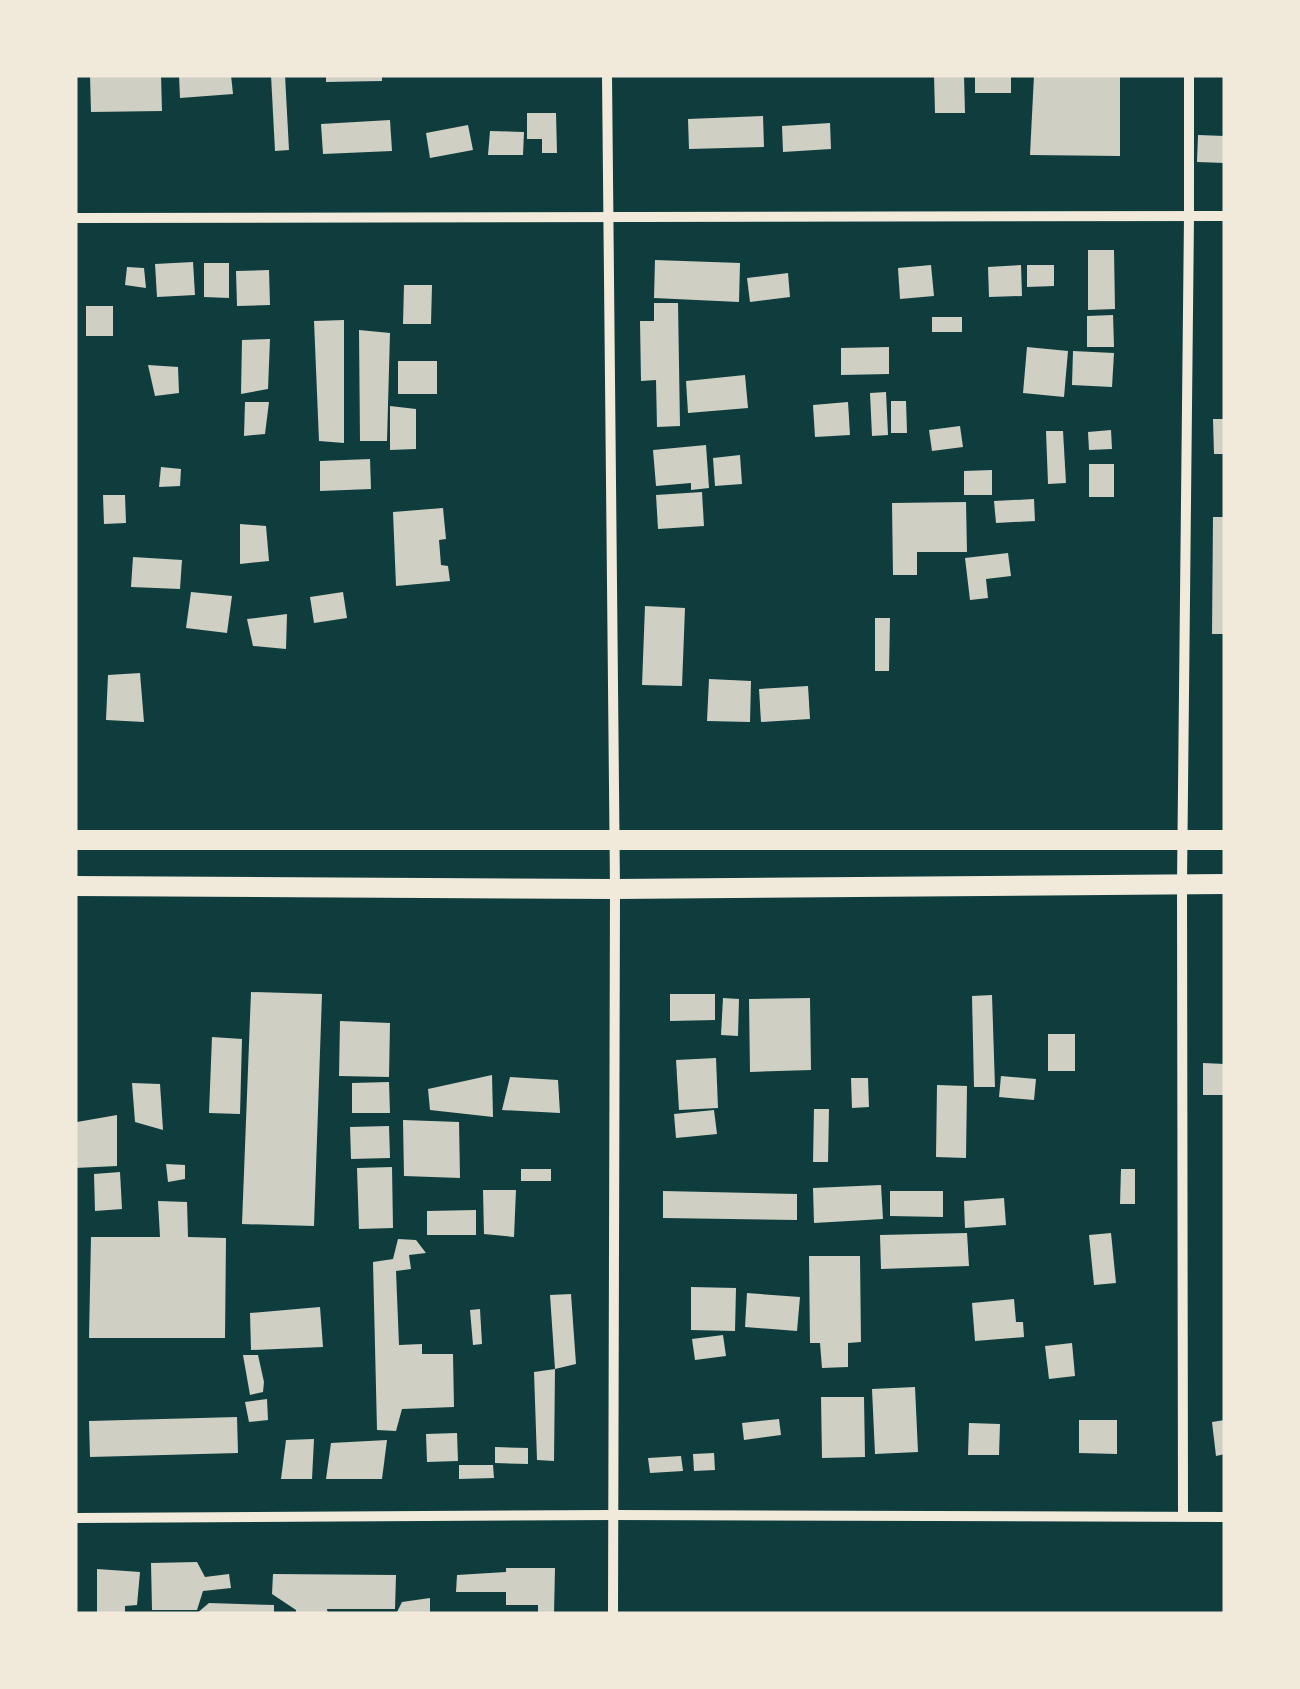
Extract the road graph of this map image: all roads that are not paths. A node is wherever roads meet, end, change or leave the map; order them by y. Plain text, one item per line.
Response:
1 (607, 75) edge
2 (1188, 75) edge
3 (607, 216) junction
4 (1190, 216) junction
5 (1225, 216) edge
6 (75, 218) edge
7 (75, 840) edge
8 (614, 840) junction
9 (1182, 840) junction
10 (1225, 840) edge
11 (1182, 884) junction
12 (1225, 884) edge
13 (75, 886) edge
14 (615, 888) junction
15 (612, 1516) junction
16 (1183, 1516) junction
17 (1225, 1517) edge
18 (75, 1518) edge
19 (613, 1614) edge

1 - 3 street
2 - 4 street
3 - 4 street
3 - 6 street
3 - 8 street
4 - 5 street
4 - 9 street
7 - 8 main road
8 - 9 main road
8 - 14 street
9 - 10 main road
9 - 11 street
11 - 12 main road
11 - 14 main road
11 - 16 street
13 - 14 main road
14 - 15 street
15 - 16 street
15 - 18 street
15 - 19 street
16 - 17 street

